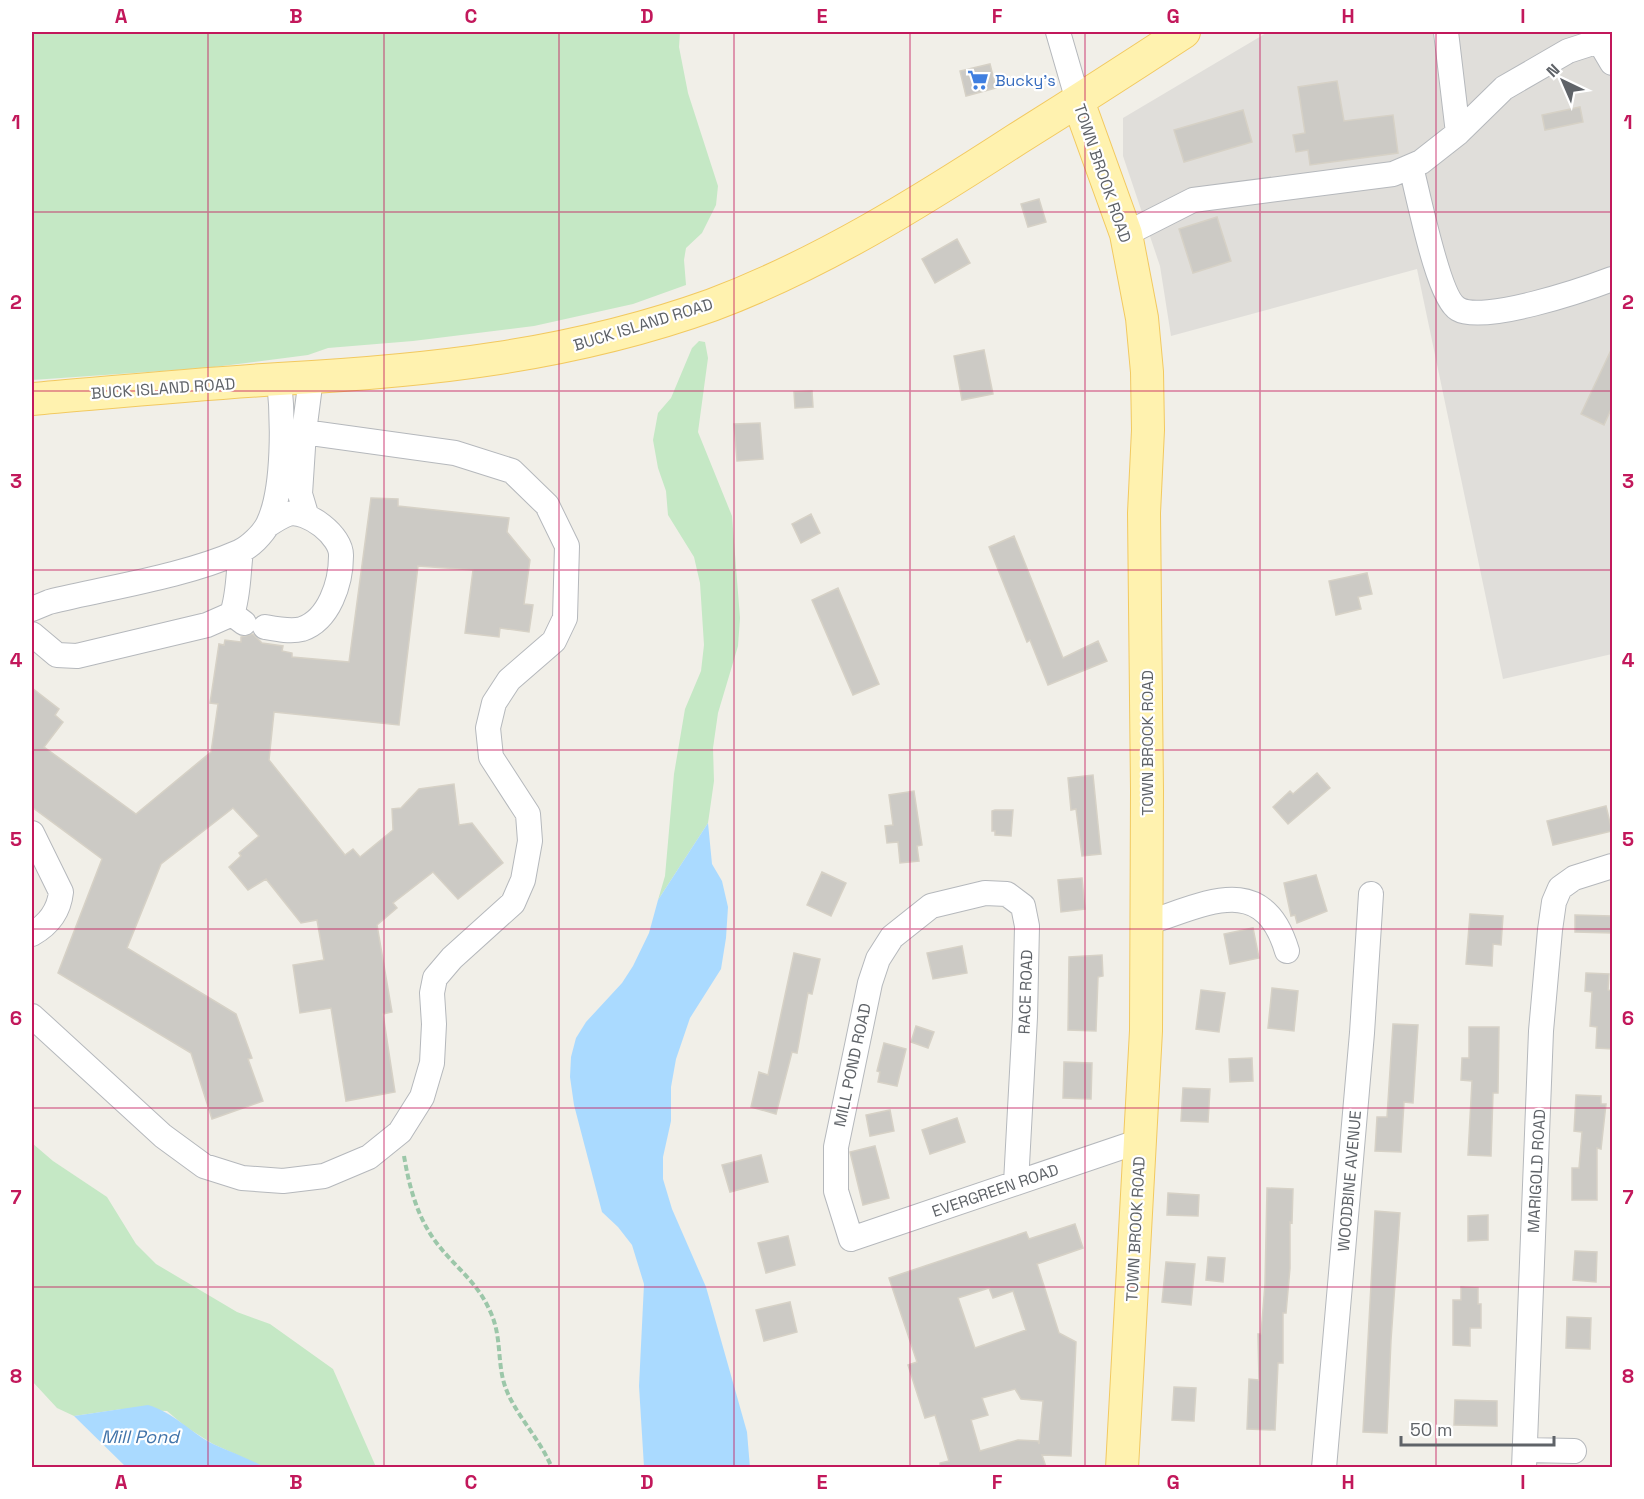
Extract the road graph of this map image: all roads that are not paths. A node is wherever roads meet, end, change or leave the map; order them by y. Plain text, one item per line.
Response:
1 (1058, 32) edge
2 (1184, 32) edge
3 (1446, 32) edge
4 (1604, 36) edge
5 (1612, 63) edge
6 (1078, 101) junction
7 (1458, 133) junction
8 (1411, 167) junction
9 (1126, 234) junction
10 (1612, 279) edge
11 (311, 378) junction
12 (279, 379) junction
13 (32, 399) edge
14 (304, 432) junction
15 (306, 514) junction
16 (268, 525) junction
17 (241, 551) junction
18 (32, 609) edge
19 (247, 622) junction
20 (32, 634) edge
21 (32, 833) edge
22 (1612, 867) edge
23 (1371, 894) dead end
24 (925, 911) joint
25 (1147, 923) junction
26 (32, 934) edge
27 (1287, 951) dead end
28 (32, 1016) edge
29 (1140, 1142) junction
30 (1016, 1183) junction
31 (851, 1239) joint
32 (1574, 1451) dead end
33 (1524, 1459) edge
34 (1122, 1467) edge
35 (1324, 1467) edge

1 - 6 street, TOWN BROOK ROAD
2 - 6 main road, BUCK ISLAND ROAD
3 - 7 street
4 - 5 street
4 - 7 street
6 - 9 main road, TOWN BROOK ROAD
6 - 11 main road, BUCK ISLAND ROAD
7 - 8 street
8 - 9 street
8 - 10 street
9 - 25 main road, TOWN BROOK ROAD
11 - 12 main road, BUCK ISLAND ROAD
11 - 14 street
12 - 13 main road, BUCK ISLAND ROAD
12 - 16 street
14 - 15 street
14 - 28 street
15 - 16 street
15 - 19 street
16 - 17 street
17 - 18 street
17 - 19 street
19 - 20 street
21 - 26 street
22 - 33 street, MARIGOLD ROAD
23 - 35 street, WOODBINE AVENUE
24 - 30 street, RACE ROAD
24 - 31 street, MILL POND ROAD
25 - 27 street
25 - 29 main road, TOWN BROOK ROAD
29 - 30 street, EVERGREEN ROAD
29 - 34 main road, TOWN BROOK ROAD
30 - 31 street, EVERGREEN ROAD
32 - 33 street

